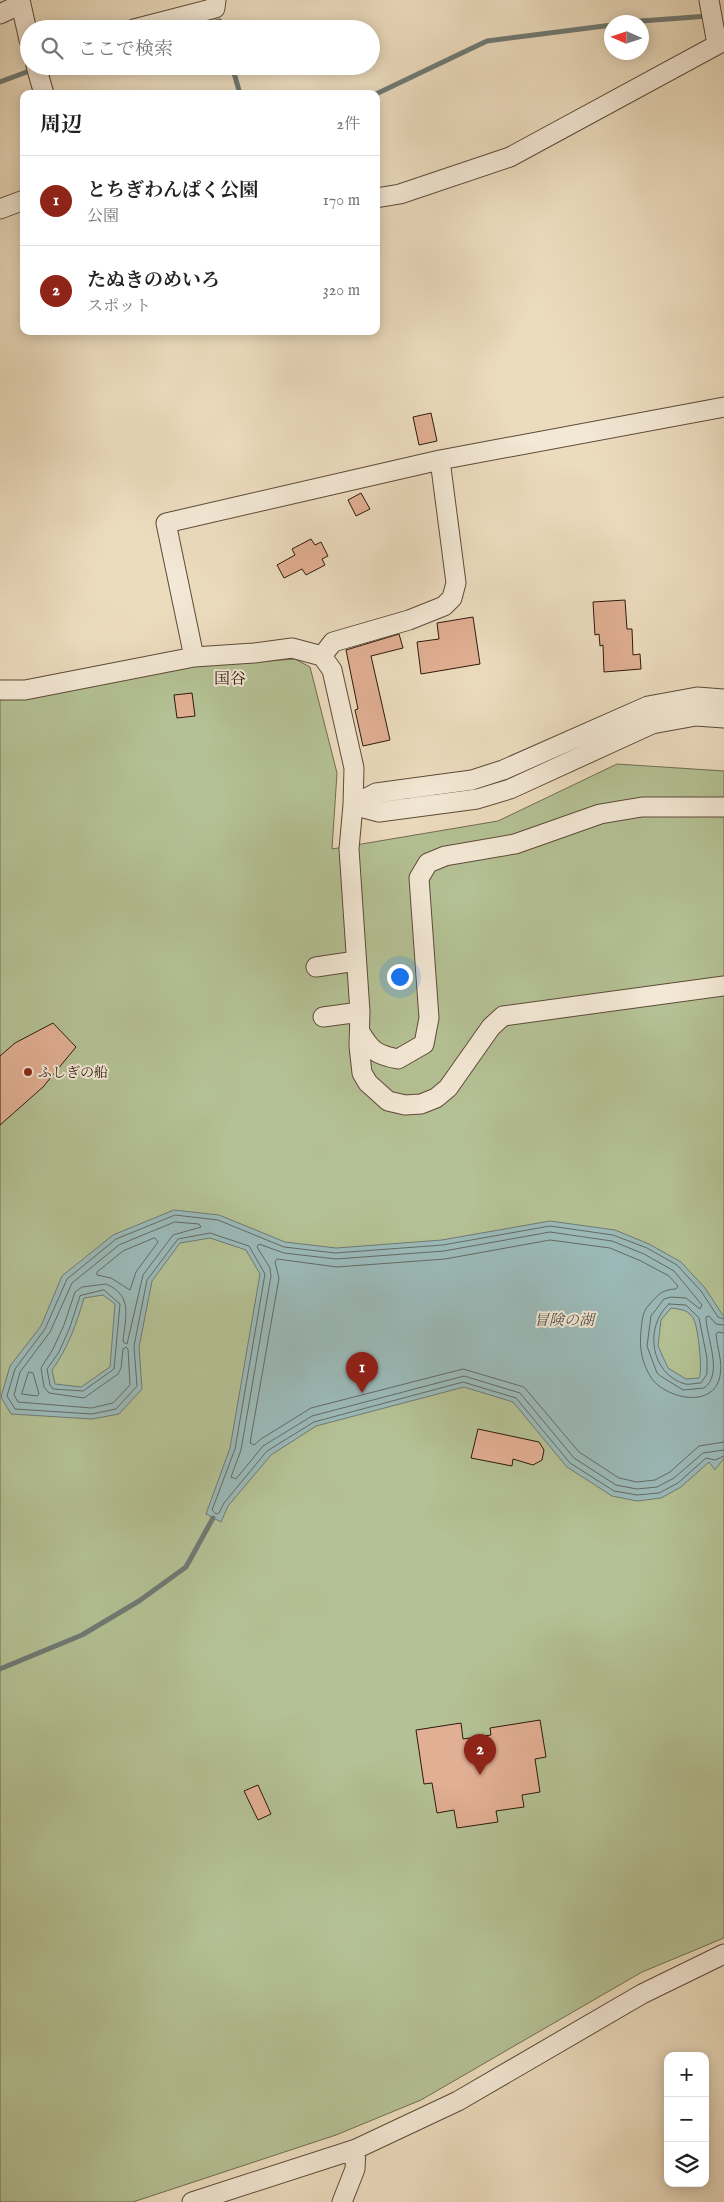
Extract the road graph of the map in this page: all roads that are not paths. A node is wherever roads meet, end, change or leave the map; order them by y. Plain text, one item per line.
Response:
1 (216, 0) edge
2 (709, 0) edge
3 (20, 2) edge
4 (0, 14) edge
5 (24, 20) edge
6 (169, 20) edge
7 (720, 43) edge
8 (39, 75) edge
9 (43, 90) edge
10 (380, 197) edge
11 (20, 202) edge
12 (0, 209) edge
13 (724, 407) edge
14 (440, 460) junction
15 (322, 656) junction
16 (194, 657) junction
17 (0, 690) edge
18 (724, 699) edge
19 (724, 718) edge
20 (354, 805) junction
21 (724, 807) edge
22 (356, 961) junction
23 (316, 967) dead end
24 (724, 986) edge
25 (360, 1012) junction
26 (323, 1018) dead end
27 (360, 1032) junction
28 (724, 1954) edge
29 (356, 2148) junction
30 (192, 2202) edge
31 (342, 2202) edge

1 - 6 street
2 - 7 street
3 - 4 street
3 - 5 street
7 - 10 street
8 - 9 street
11 - 12 street
13 - 14 street
14 - 15 street
14 - 16 street
15 - 16 street
15 - 20 street
16 - 17 street
18 - 20 street
19 - 20 street
20 - 22 street
21 - 27 street
22 - 23 street
22 - 25 street
24 - 27 street
25 - 26 street
25 - 27 street
28 - 29 street
29 - 30 street
29 - 31 street

